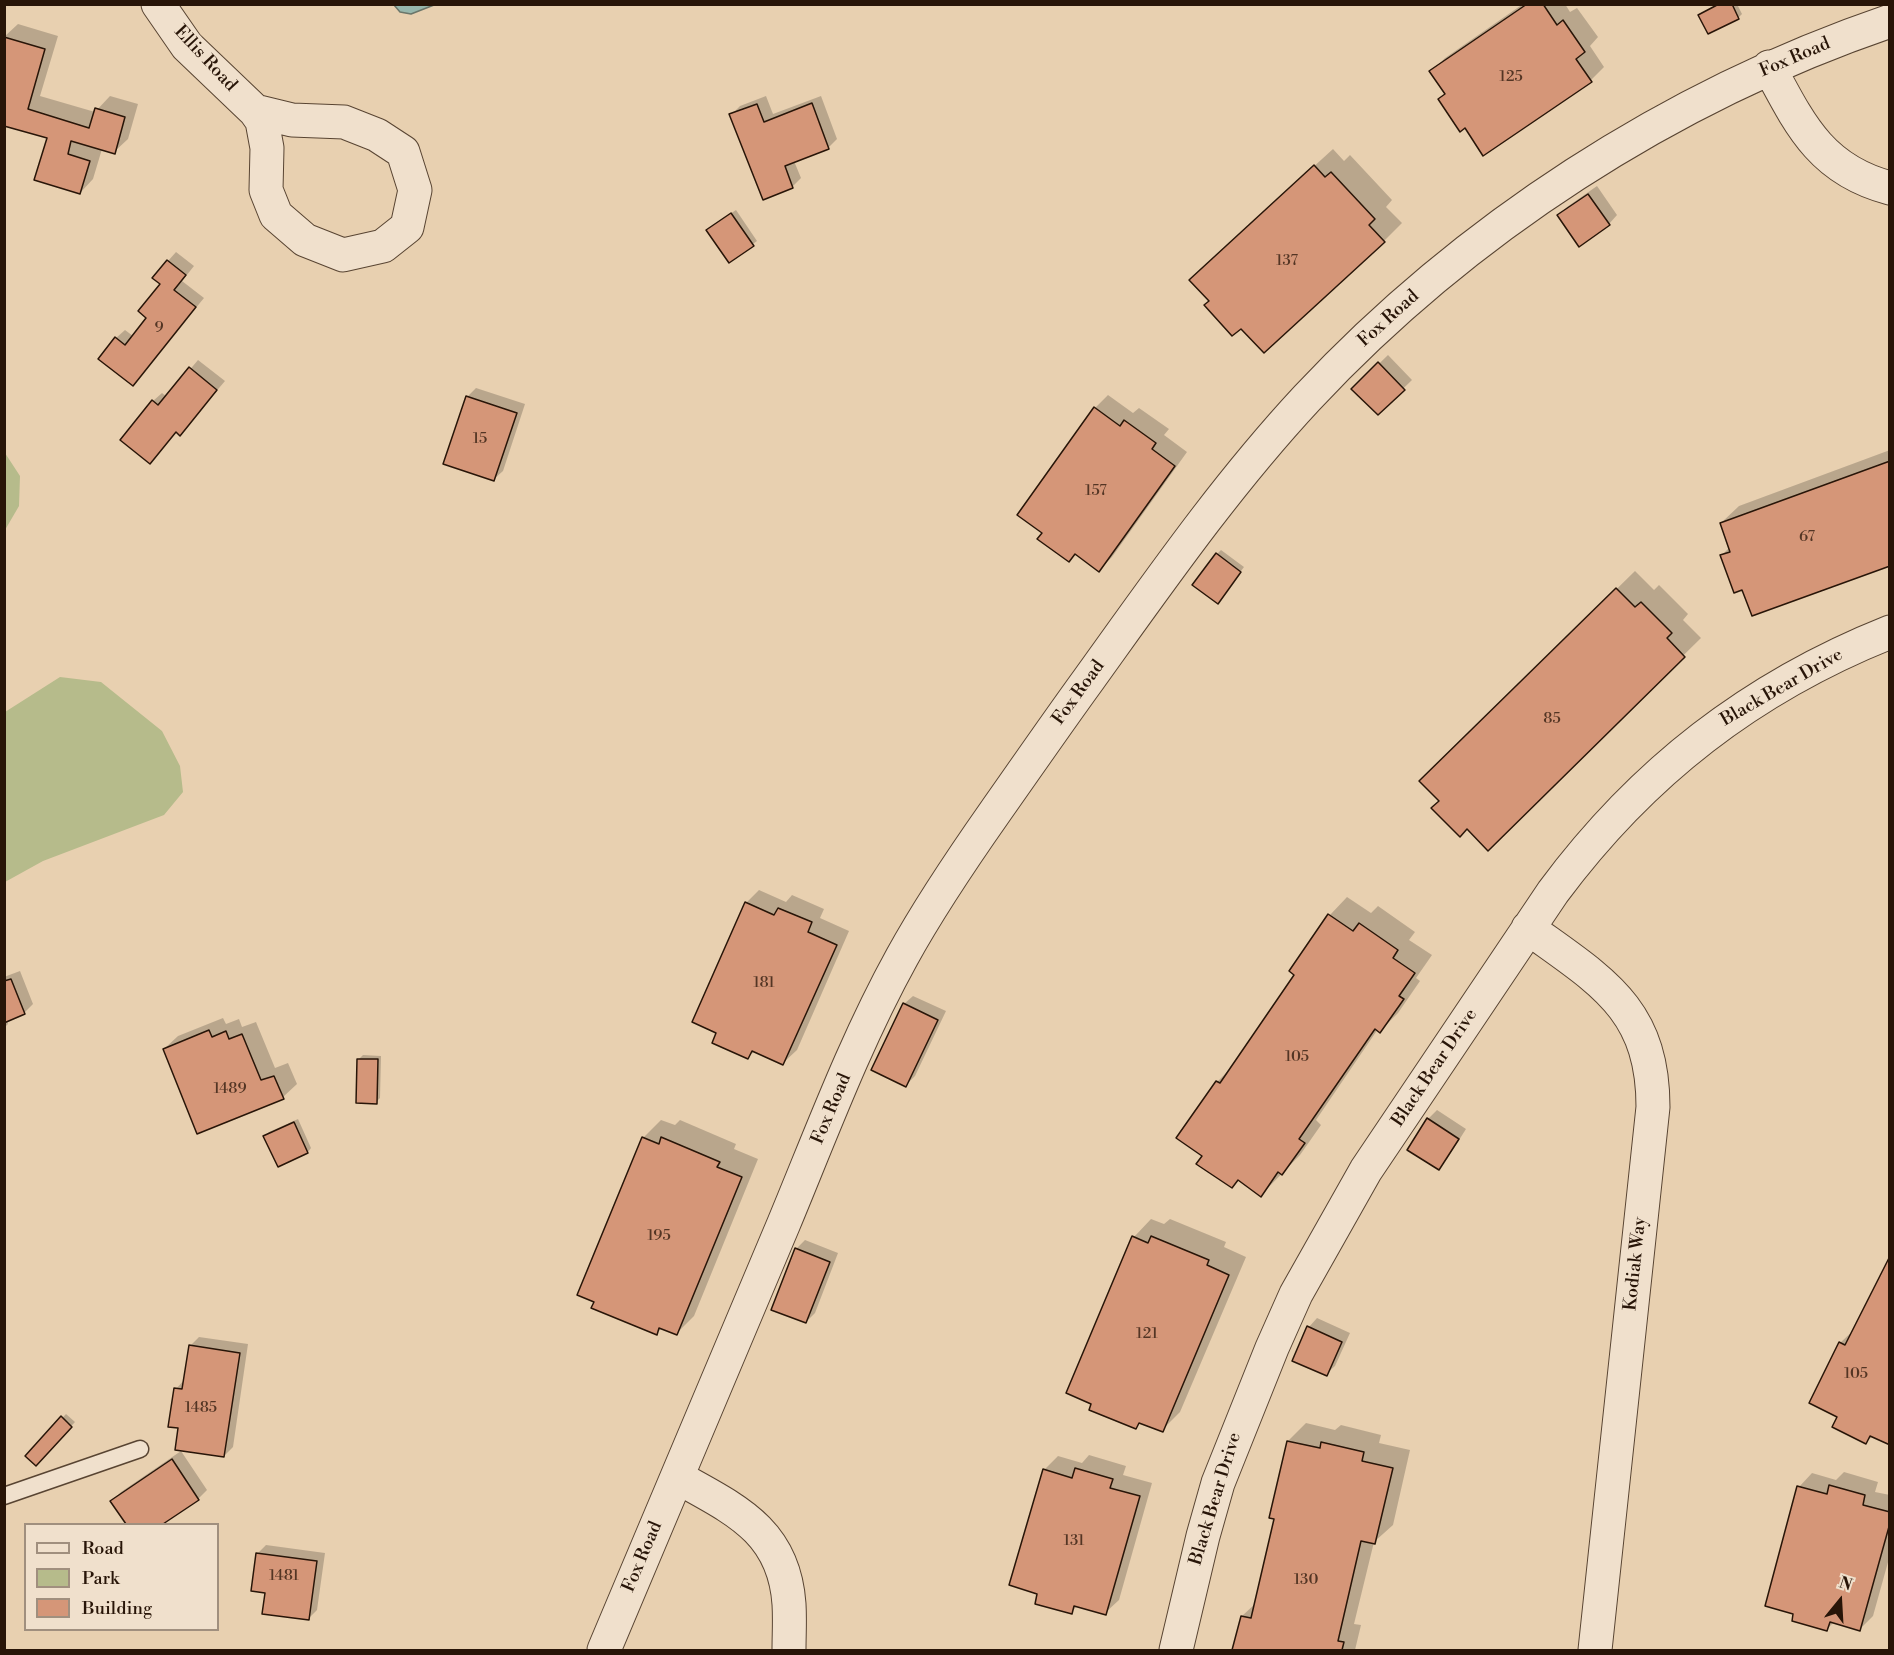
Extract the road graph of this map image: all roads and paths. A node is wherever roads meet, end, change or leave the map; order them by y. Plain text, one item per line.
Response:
1 (158, 4) edge
2 (1890, 21) edge
3 (1769, 67) junction
4 (255, 111) junction
5 (1890, 188) edge
6 (1890, 632) edge
7 (1528, 928) junction
8 (140, 1449) dead end
9 (677, 1478) junction
10 (4, 1496) edge
11 (604, 1650) edge
12 (789, 1650) edge
13 (1176, 1650) edge
14 (1595, 1650) edge

1 - 4 street, Ellis Road
2 - 3 street, Fox Road
3 - 5 street
3 - 9 street, Fox Road
4 - 4 street, Ellis Road
6 - 7 street, Black Bear Drive
7 - 13 street, Black Bear Drive
7 - 14 street, Kodiak Way
8 - 10 lane
9 - 11 street, Fox Road
9 - 12 street

